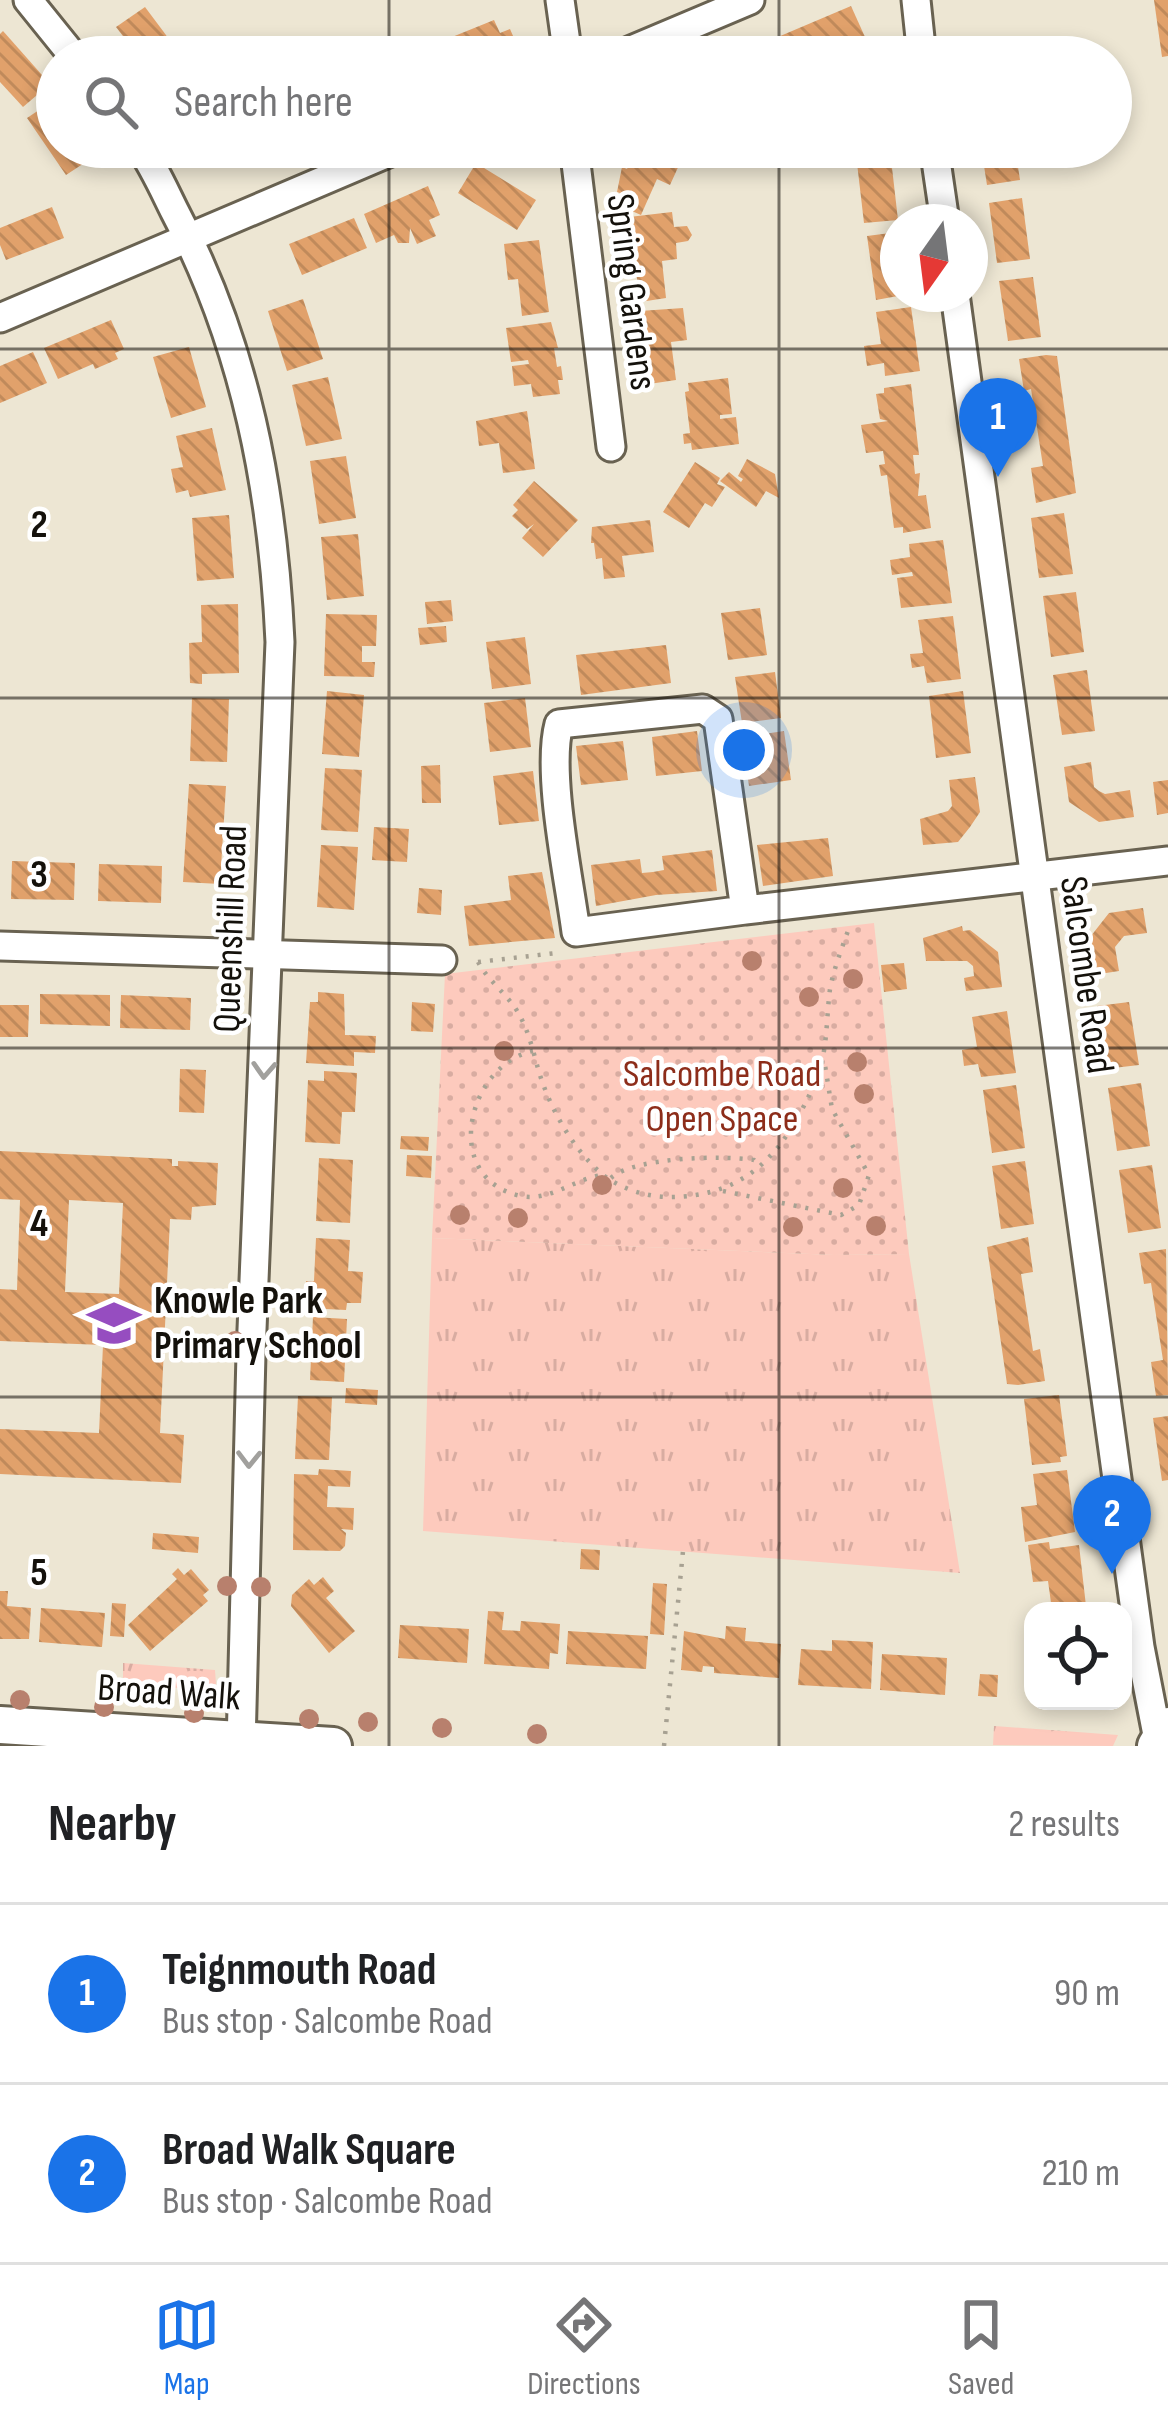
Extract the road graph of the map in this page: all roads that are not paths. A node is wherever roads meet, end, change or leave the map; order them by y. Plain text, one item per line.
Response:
1 (28, 0) edge
2 (560, 0) edge
3 (750, 0) edge
4 (916, 0) edge
5 (57, 36) edge
6 (565, 36) edge
7 (665, 36) edge
8 (920, 36) edge
9 (151, 168) edge
10 (352, 168) edge
11 (577, 168) edge
12 (937, 168) edge
13 (942, 204) edge
14 (189, 237) junction
15 (957, 312) edge
16 (0, 318) edge
17 (610, 447) dead end
18 (1168, 861) edge
19 (1032, 877) junction
20 (745, 910) junction
21 (0, 946) edge
22 (270, 953) junction
23 (442, 960) road end
24 (1143, 1666) junction
25 (1168, 1693) edge
26 (0, 1725) edge
27 (1160, 1738) edge
28 (241, 1743) edge
29 (333, 1746) edge

1 - 5 street
2 - 6 street
3 - 7 street
4 - 8 street
9 - 14 street, Queenshill Road
10 - 14 street
11 - 17 street, Spring Gardens
12 - 13 street
14 - 16 street
14 - 22 street, Queenshill Road
15 - 19 street, Salcombe Road
18 - 19 street
19 - 20 street
19 - 24 street, Salcombe Road
20 - 20 street
21 - 22 street
22 - 23 street
22 -> 28 street, Queenshill Road
24 - 25 street
24 - 27 street, Salcombe Road
26 - 28 street, Broad Walk
28 - 29 street, Broad Walk

